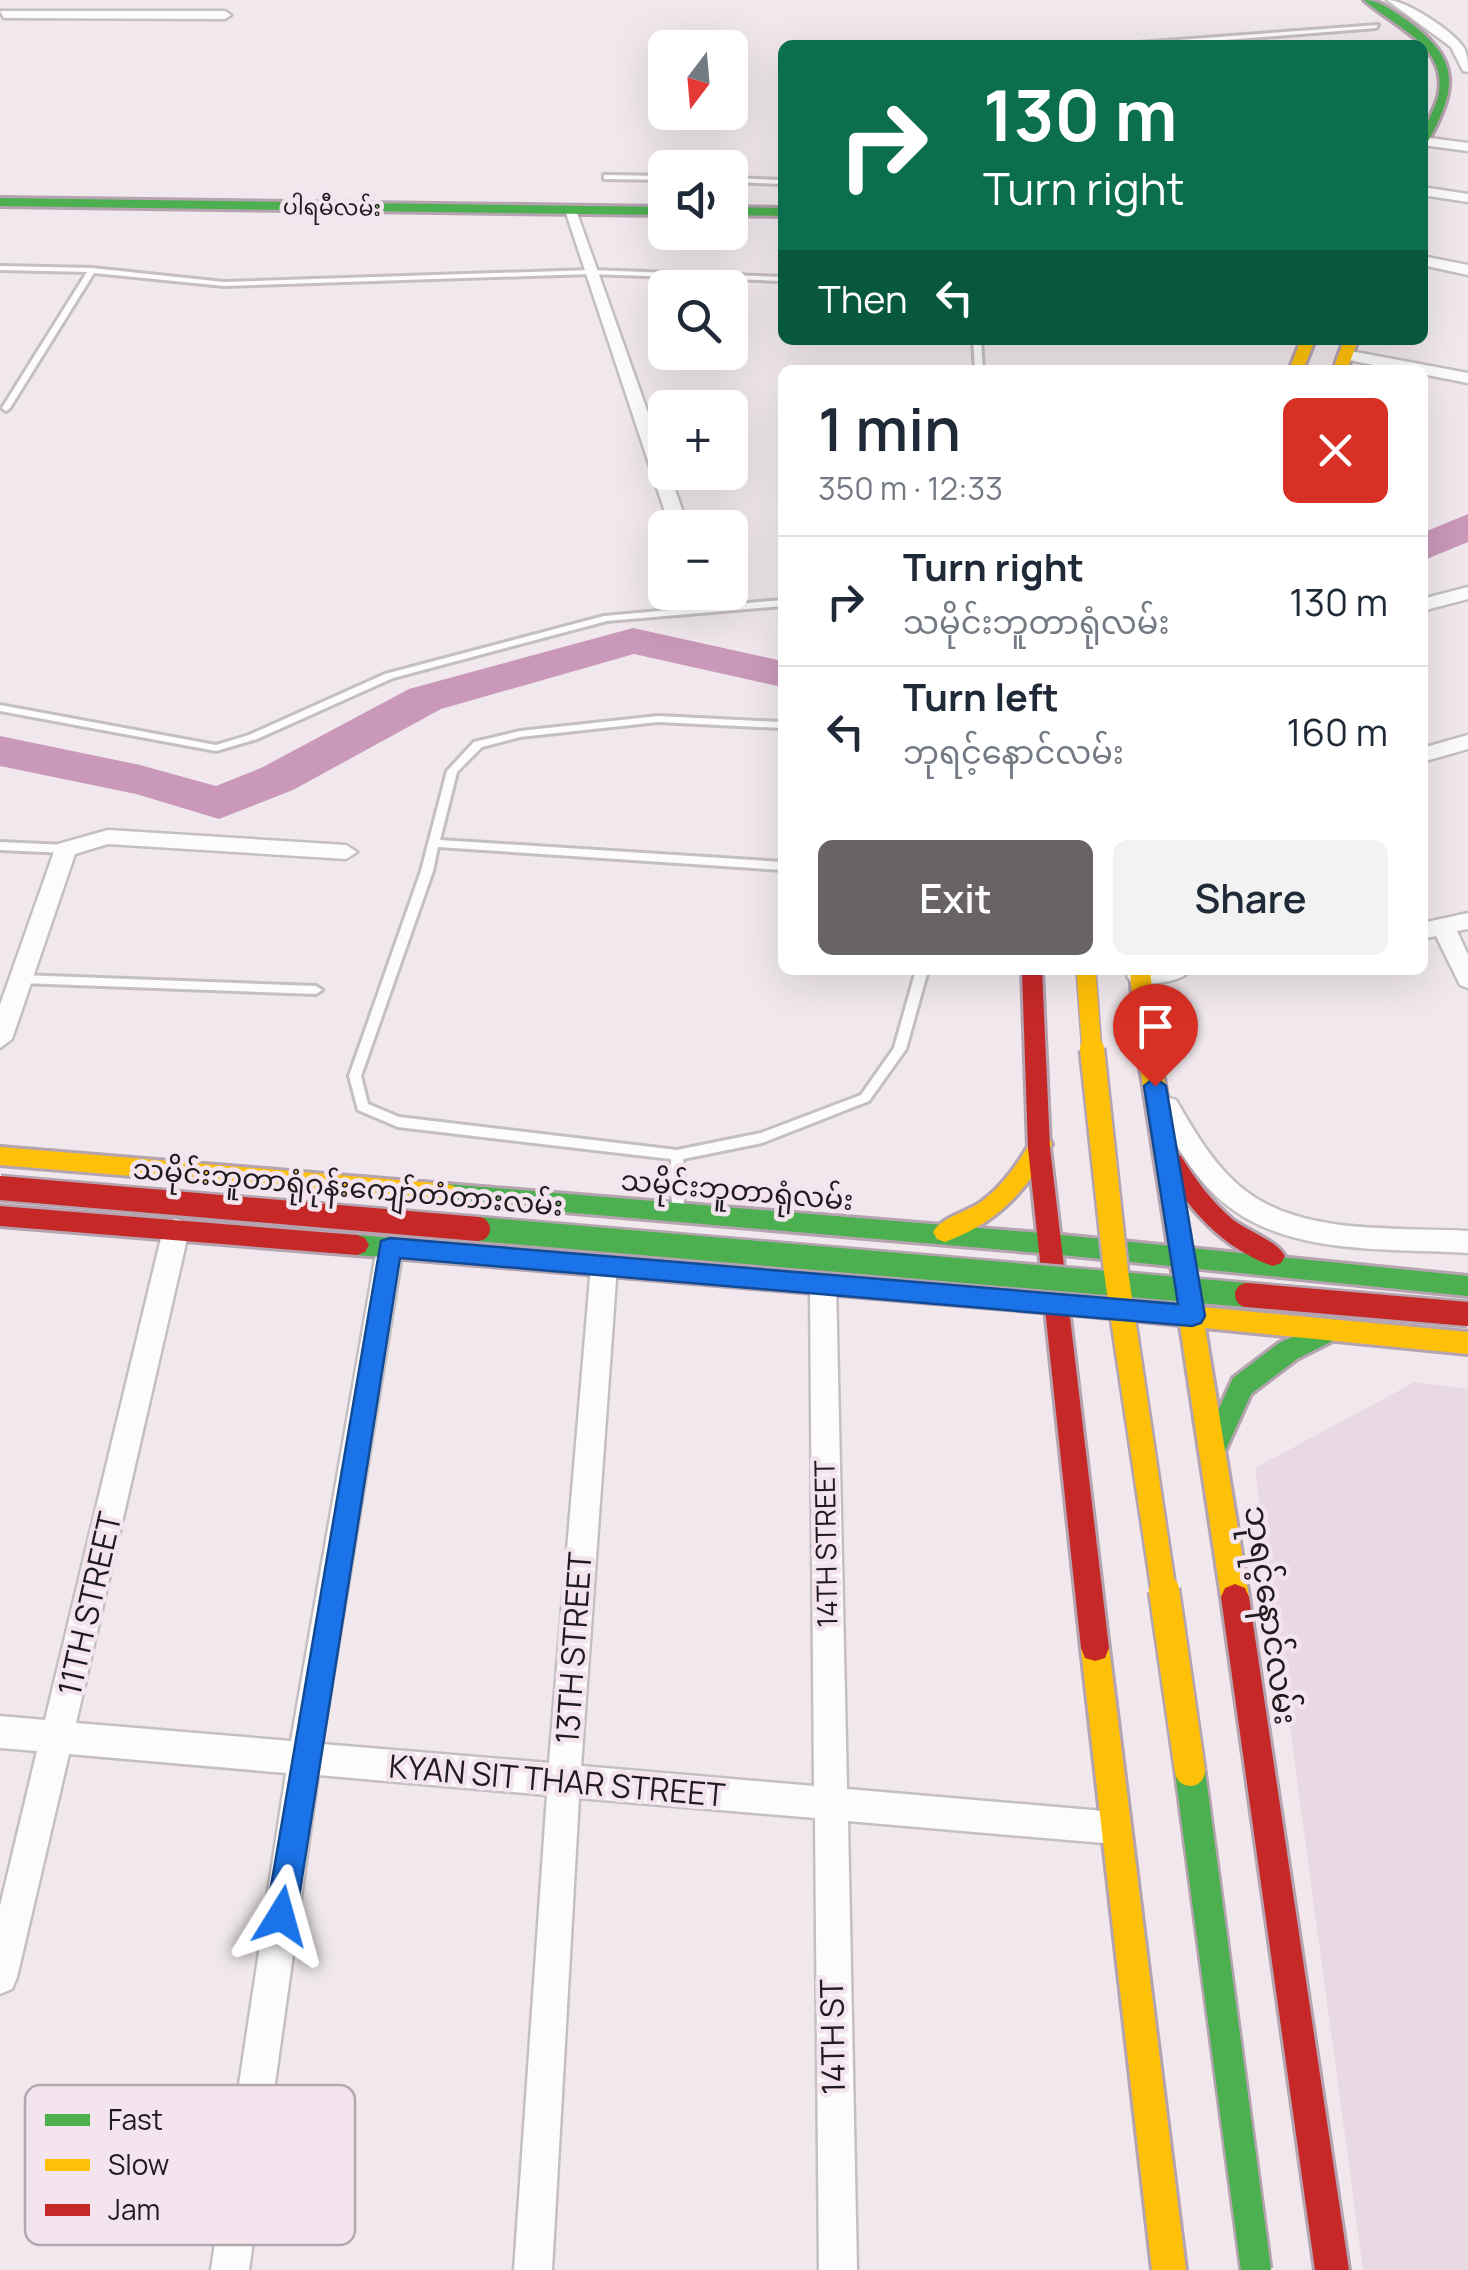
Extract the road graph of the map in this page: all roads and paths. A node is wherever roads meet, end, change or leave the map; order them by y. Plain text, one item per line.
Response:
1 (12, 0) edge
2 (1342, 0) edge
3 (1369, 0) edge
4 (1393, 0) edge
5 (225, 15) dead end
6 (2, 16) edge
7 (1376, 26) junction
8 (1201, 40) edge
9 (1394, 40) edge
10 (1423, 40) edge
11 (1428, 45) edge
12 (1468, 68) edge
13 (1428, 129) edge
14 (1428, 143) edge
15 (1468, 147) edge
16 (606, 177) dead end
17 (648, 178) edge
18 (748, 181) edge
19 (778, 182) edge
20 (1428, 191) edge
21 (1468, 198) edge
22 (0, 202) edge
23 (569, 210) junction
24 (648, 211) edge
25 (748, 211) edge
26 (778, 212) edge
27 (1428, 261) edge
28 (0, 268) edge
29 (92, 270) junction
30 (1468, 270) edge
31 (590, 272) junction
32 (778, 279) edge
33 (1346, 355) edge
34 (1399, 365) edge
35 (1428, 370) edge
36 (1468, 378) edge
37 (6, 408) dead end
38 (673, 510) edge
39 (1468, 593) edge
40 (778, 603) edge
41 (1428, 604) edge
42 (0, 708) edge
43 (778, 724) edge
44 (1468, 742) edge
45 (1428, 752) edge
46 (434, 843) junction
47 (0, 846) edge
48 (66, 849) junction
49 (346, 852) dead end
50 (778, 866) edge
51 (1468, 921) edge
52 (1433, 930) edge
53 (921, 975) edge
54 (1032, 975) edge
55 (1086, 975) edge
56 (1139, 975) edge
57 (21, 979) junction
58 (1468, 979) edge
59 (316, 990) dead end
60 (2, 1028) edge
61 (1155, 1086) junction
62 (1041, 1144) junction
63 (1166, 1147) junction
64 (677, 1155) junction
65 (0, 1156) edge
66 (0, 1188) edge
67 (425, 1192) junction
68 (0, 1216) edge
69 (678, 1216) junction
70 (176, 1230) junction
71 (936, 1236) junction
72 (1468, 1242) edge
73 (1052, 1244) junction
74 (402, 1248) junction
75 (1181, 1256) junction
76 (604, 1266) junction
77 (1300, 1267) junction
78 (823, 1284) junction
79 (1468, 1286) edge
80 (1058, 1304) junction
81 (1468, 1314) edge
82 (1192, 1316) junction
83 (1334, 1328) junction
84 (1468, 1344) edge
85 (1214, 1448) junction
86 (0, 1732) edge
87 (59, 1737) junction
88 (304, 1759) junction
89 (564, 1781) junction
90 (828, 1805) junction
91 (1115, 1828) junction
92 (0, 1977) edge
93 (257, 2085) edge
94 (234, 2245) edge
95 (230, 2270) edge
96 (533, 2270) edge
97 (838, 2270) edge
98 (1169, 2270) edge
99 (1256, 2270) edge
100 (1332, 2270) edge

1 - 6 street
2 - 7 main road
3 - 10 main road
4 - 12 street
5 - 6 street
7 - 8 lane
7 - 9 main road
11 - 13 main road
14 - 15 street
16 - 17 lane
18 - 19 lane
20 - 21 street
22 - 23 main road, ပါရမီလမ်း
23 - 24 main road, ပါရမီလမ်း
23 - 31 street
25 - 26 main road
27 - 30 street
28 - 29 lane
29 - 31 lane
29 - 37 lane
31 - 32 lane
31 - 38 street
33 - 34 street
35 - 36 street
39 - 41 street
40 - 42 lane
43 - 46 lane
44 - 45 street
46 - 50 lane
46 - 64 lane
47 - 48 lane
48 - 49 street
48 - 57 street
51 - 52 street
52 - 58 street
53 - 64 lane
54 - 62 main road
55 - 99 main road, bridge
56 - 61 main road, ဘုရင့်နောင်လမ်း
57 - 59 lane
57 - 60 street
61 - 63 main road, ဘုရင့်နောင်လမ်း
61 - 72 street
62 - 71 main road
62 - 73 main road
63 - 75 main road, ဘုရင့်နောင်လမ်း
63 - 77 main road
64 - 69 lane
65 - 67 main road, သမိုင်းဘူတာရုံလမ်း
66 - 81 main road, သမိုင်းဘူတာရုံဂုန်းကျော်တံတားလမ်း, bridge
67 - 69 main road, သမိုင်းဘူတာရုံလမ်း
67 - 74 main road
68 - 70 main road
69 - 71 main road, သမိုင်းဘူတာရုံလမ်း
70 - 74 main road
70 - 87 street, 11TH STREET
71 - 73 main road, သမိုင်းဘူတာရုံလမ်း
73 - 75 main road, သမိုင်းဘူတာရုံလမ်း
73 - 80 main road
74 - 76 main road
74 - 88 street
75 - 77 main road, သမိုင်းဘူတာရုံလမ်း
75 - 82 main road, ဘုရင့်နောင်လမ်း
76 - 78 main road
76 - 89 street, 13TH STREET
77 - 79 main road, သမိုင်းဘူတာရုံလမ်း
78 - 80 main road
78 - 90 street, 14TH STREET
80 - 82 main road
80 - 91 main road
82 - 83 main road
82 - 85 main road, ဘုရင့်နောင်လမ်း
83 - 84 main road
83 - 85 main road
85 - 100 main road, ဘုရင့်နောင်လမ်း
86 - 87 street, KYAN SIT THAR STREET
87 - 88 street, KYAN SIT THAR STREET
87 - 92 street, 11TH STREET
88 - 89 street, KYAN SIT THAR STREET
88 - 93 street
89 - 90 street, KYAN SIT THAR STREET
89 - 96 street, 13TH STREET
90 - 91 street, KYAN SIT THAR STREET
90 - 97 street, 14TH ST
91 - 98 main road
94 - 95 street

